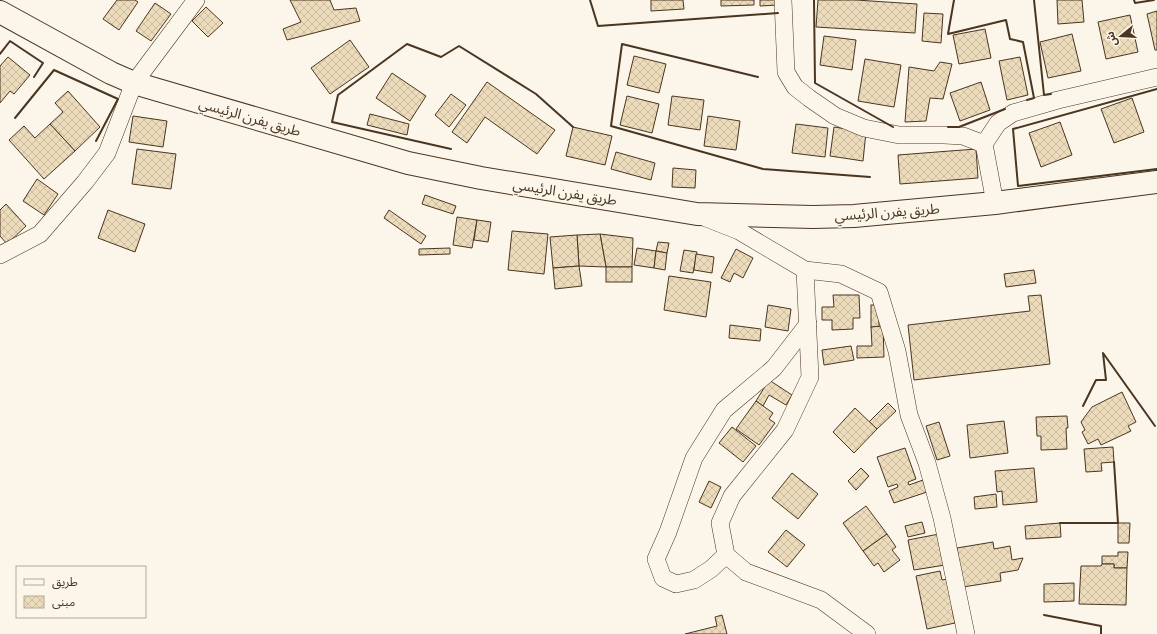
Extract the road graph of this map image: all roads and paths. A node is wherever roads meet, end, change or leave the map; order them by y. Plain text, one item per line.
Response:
1 (196, 0) edge
2 (783, 0) edge
3 (0, 12) edge
4 (1157, 77) edge
5 (134, 83) junction
6 (984, 144) junction
7 (1157, 182) edge
8 (995, 203) junction
9 (697, 214) junction
10 (0, 255) edge
11 (805, 270) junction
12 (808, 324) junction
13 (726, 555) junction
14 (867, 634) edge
15 (966, 634) edge

1 - 5 street
2 - 6 street
3 - 5 main road, طريق يفرن الرئيسي
4 - 6 street
5 - 9 main road, طريق يفرن الرئيسي
5 - 10 street
6 - 8 street
7 - 8 main road, طريق يفرن الرئيسي
8 - 9 main road, طريق يفرن الرئيسي
9 - 11 street
11 - 12 street
11 - 15 street
12 - 13 street
12 - 13 street
13 - 14 street

